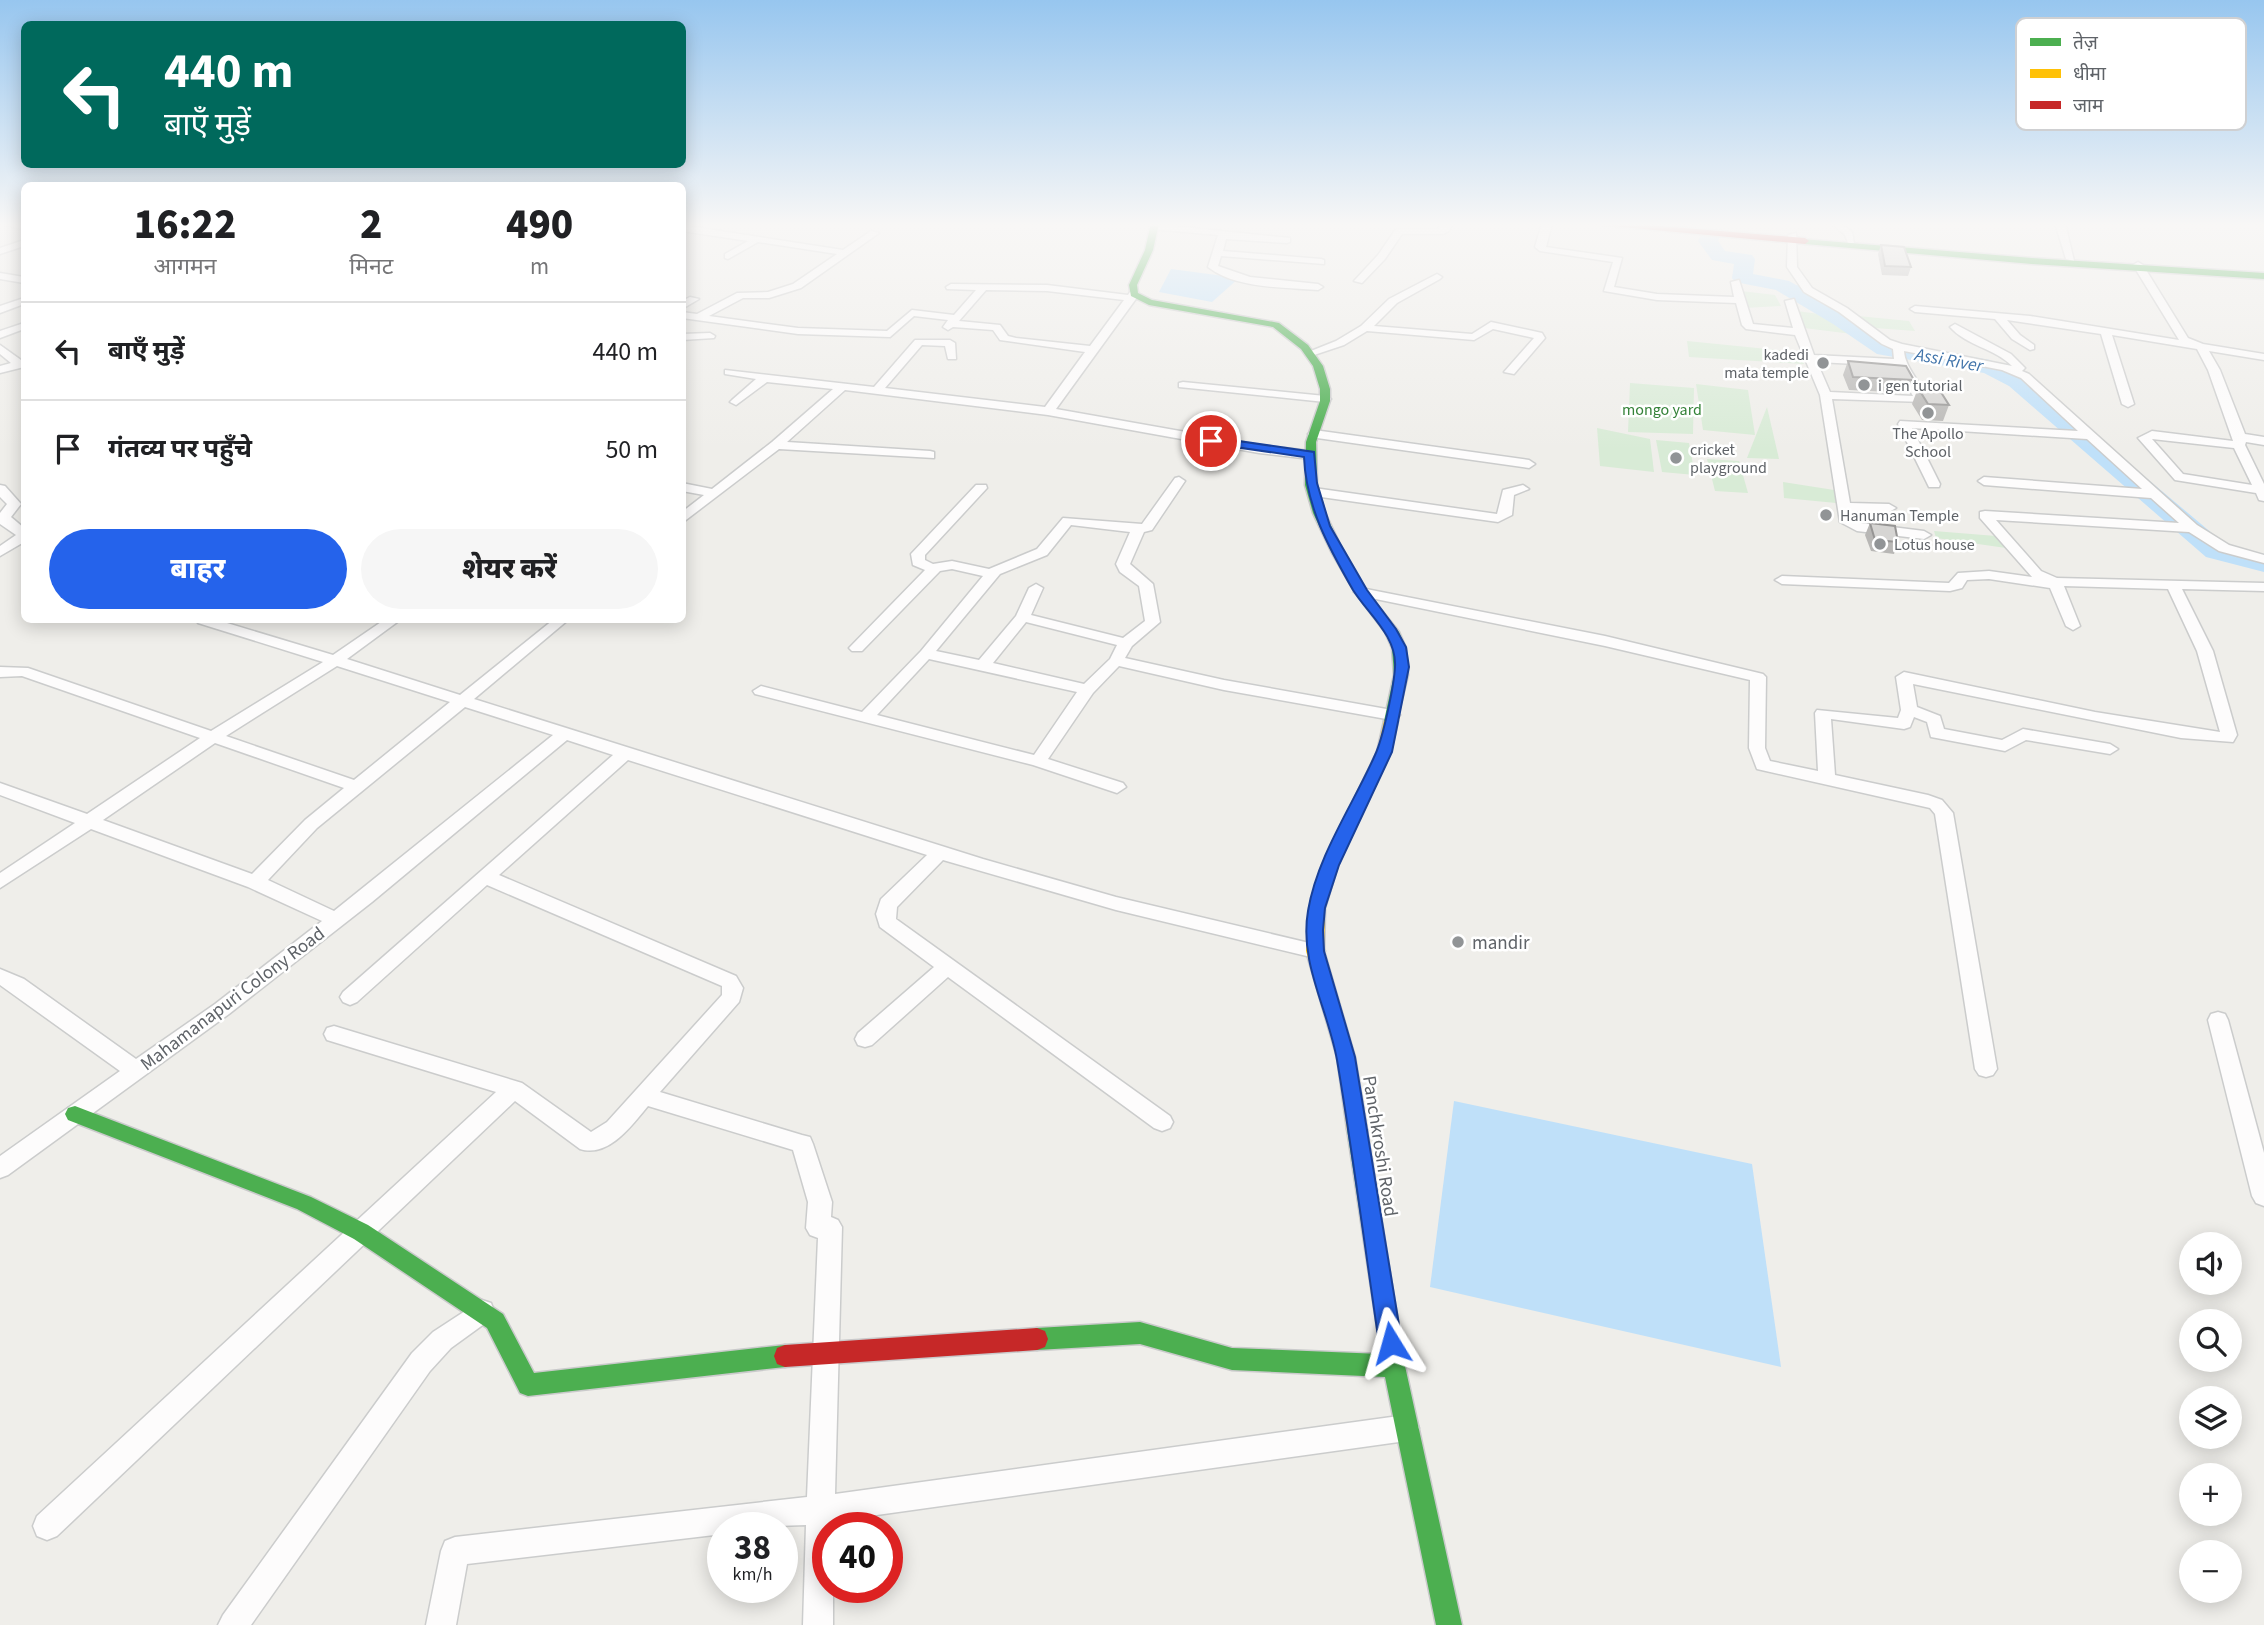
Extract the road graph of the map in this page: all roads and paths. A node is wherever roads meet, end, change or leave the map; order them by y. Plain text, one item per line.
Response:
1 (694, 299) dead end
2 (734, 299) edge
3 (973, 299) edge
4 (1130, 299) edge
5 (1140, 299) edge
6 (1397, 299) edge
7 (1724, 299) edge
8 (1823, 299) edge
9 (2159, 299) edge
10 (1740, 300) joint
11 (1790, 301) dead end
12 (21, 302) edge
13 (686, 304) edge
14 (1915, 309) dead end
15 (0, 310) edge
16 (686, 315) edge
17 (1998, 316) junction
18 (699, 317) junction
19 (953, 321) junction
20 (21, 327) edge
21 (1955, 327) dead end
22 (1365, 328) junction
23 (2105, 331) junction
24 (1799, 332) junction
25 (0, 335) edge
26 (709, 336) dead end
27 (686, 337) edge
28 (934, 342) junction
29 (1899, 347) junction
30 (2030, 347) dead end
31 (0, 348) edge
32 (2201, 348) junction
33 (1092, 350) junction
34 (1311, 354) junction
35 (952, 357) dead end
36 (2264, 357) edge
37 (1810, 358) junction
38 (1900, 363) junction
39 (21, 365) edge
40 (21, 367) edge
41 (0, 370) edge
42 (729, 372) dead end
43 (1510, 372) dead end
44 (2018, 372) junction
45 (768, 378) junction
46 (1183, 385) dead end
47 (843, 386) junction
48 (877, 390) junction
49 (1826, 395) junction
50 (1325, 399) junction
51 (1889, 400) junction
52 (736, 402) dead end
53 (2128, 404) dead end
54 (1048, 411) junction
55 (1904, 424) junction
56 (1314, 434) junction
57 (2082, 434) junction
58 (2240, 441) junction
59 (2264, 441) edge
60 (776, 445) junction
61 (930, 455) dead end
62 (1310, 455) junction
63 (1529, 464) dead end
64 (2259, 475) edge
65 (1179, 481) dead end
66 (1984, 481) dead end
67 (1934, 485) dead end
68 (686, 488) edge
69 (981, 488) dead end
70 (0, 489) edge
71 (1524, 489) dead end
72 (1314, 492) junction
73 (2149, 493) junction
74 (715, 494) junction
75 (2262, 494) edge
76 (1843, 506) junction
77 (1889, 508) dead end
78 (11, 510) edge
79 (686, 516) edge
80 (2189, 528) junction
81 (1138, 529) junction
82 (1924, 535) dead end
83 (21, 537) edge
84 (21, 540) edge
85 (0, 552) edge
86 (2264, 559) edge
87 (934, 569) junction
88 (993, 574) junction
89 (1782, 580) dead end
90 (2056, 583) junction
91 (2173, 585) junction
92 (2264, 587) edge
93 (1035, 588) dead end
94 (1361, 592) junction
95 (1023, 617) junction
96 (213, 623) edge
97 (383, 623) edge
98 (555, 623) edge
99 (2073, 626) dead end
100 (1126, 643) junction
101 (857, 648) dead end
102 (926, 654) junction
103 (336, 660) junction
104 (1116, 661) junction
105 (983, 665) junction
106 (0, 672) edge
107 (1087, 690) junction
108 (761, 691) dead end
109 (463, 701) junction
110 (1909, 710) junction
111 (1392, 715) junction
112 (865, 718) junction
113 (566, 733) junction
114 (213, 737) junction
115 (2109, 748) dead end
116 (625, 753) junction
117 (1038, 761) junction
118 (1827, 780) junction
119 (357, 787) junction
120 (1117, 787) dead end
121 (0, 789) edge
122 (91, 822) junction
123 (941, 851) junction
124 (485, 877) junction
125 (0, 882) edge
126 (255, 882) junction
127 (336, 920) junction
128 (1315, 951) junction
129 (948, 965) junction
130 (0, 976) edge
131 (350, 997) dead end
132 (2218, 1020) dead end
133 (334, 1034) dead end
134 (866, 1039) dead end
135 (1986, 1069) dead end
136 (135, 1070) junction
137 (514, 1090) junction
138 (643, 1096) junction
139 (75, 1114) junction
140 (1162, 1122) dead end
141 (0, 1168) edge
142 (2264, 1196) edge
143 (361, 1232) junction
144 (482, 1311) junction
145 (824, 1352) junction
146 (1394, 1366) junction
147 (1406, 1428) junction
148 (823, 1509) junction
149 (47, 1526) dead end
150 (233, 1625) edge
151 (441, 1625) edge
152 (818, 1625) edge
153 (1449, 1625) edge

1 - 13 street
2 - 18 street
3 - 19 street
4 - 33 street
5 - 34 street
6 - 22 street
7 - 10 street
8 - 29 street
9 - 32 street
10 - 24 street
11 - 24 street
12 - 15 street
14 - 17 street
16 - 18 street
17 - 23 street
17 - 30 street
18 - 19 street
19 - 28 street
19 - 33 street
20 - 25 street
21 - 44 street
22 - 34 street
22 - 43 street
23 - 32 street
23 - 53 street
24 - 37 street
26 - 27 street
28 - 35 street
28 - 48 street
29 - 38 street
29 - 44 street
31 - 39 street
32 - 36 street
32 - 58 street
33 - 54 street
34 - 50 street
37 - 38 street
37 - 49 street
38 - 51 street
40 - 41 street
42 - 45 street
44 - 57 street
45 - 47 street
45 - 52 street
46 - 50 street
47 - 48 street
47 - 60 street
48 - 54 street
49 - 51 street
49 - 76 street
50 - 56 street, Panchkroshi Road
51 - 55 street
54 - 62 street
55 - 57 street
55 - 67 street
56 - 62 street, Panchkroshi Road
56 - 63 street
57 - 73 street
58 - 59 street
58 - 64 street
58 - 75 street
60 - 61 street
60 - 74 street
62 - 72 street, Panchkroshi Road
64 - 75 street
65 - 81 street
66 - 73 street
68 - 74 street
69 - 87 street
70 - 78 street
71 - 72 street
72 - 94 street, Panchkroshi Road
73 - 80 street
74 - 79 street
76 - 77 street
76 - 82 street
78 - 83 street
80 - 86 street
80 - 90 street
81 - 88 street
81 - 100 street
84 - 85 street
87 - 88 street
87 - 101 street
88 - 102 street
89 - 90 street
90 - 91 street
90 - 99 street
91 - 92 street
91 - 110 street
93 - 95 street
94 - 111 street, Panchkroshi Road
94 - 118 street
95 - 100 street
95 - 105 street
96 - 103 street
97 - 103 street
98 - 109 street
100 - 104 street
102 - 105 street
102 - 112 street
103 - 109 street
103 - 114 street
104 - 107 street
104 - 111 street
105 - 107 street
106 - 114 street
107 - 117 street
108 - 112 street
109 - 113 street
109 - 119 street
110 - 115 street
110 - 118 street
111 - 128 street, Panchkroshi Road
112 - 117 street
113 - 116 street
113 - 127 street
114 - 119 street
114 - 122 street
116 - 123 street
116 - 124 street
117 - 120 street
118 - 135 street
119 - 126 street
121 - 122 street, Mahamanapuri Colony Road
122 - 125 street
122 - 126 street, Mahamanapuri Colony Road
123 - 128 street
123 - 129 street
124 - 131 street
124 - 138 street
126 - 127 street, Mahamanapuri Colony Road
127 - 136 street, Mahamanapuri Colony Road
128 - 146 street, Panchkroshi Road
129 - 134 street
129 - 140 street
130 - 136 street
132 - 142 street
133 - 137 street
136 - 139 street, Mahamanapuri Colony Road
137 - 138 street
137 - 143 street
138 - 145 street
139 - 141 street, Mahamanapuri Colony Road
139 - 143 street
143 - 144 street
143 - 149 street
144 - 145 street
144 - 150 street
145 - 146 street
145 - 148 street
146 - 147 street, Panchkroshi Road
147 - 148 street
147 - 153 street, Panchkroshi Road
148 - 151 street
148 - 152 street

